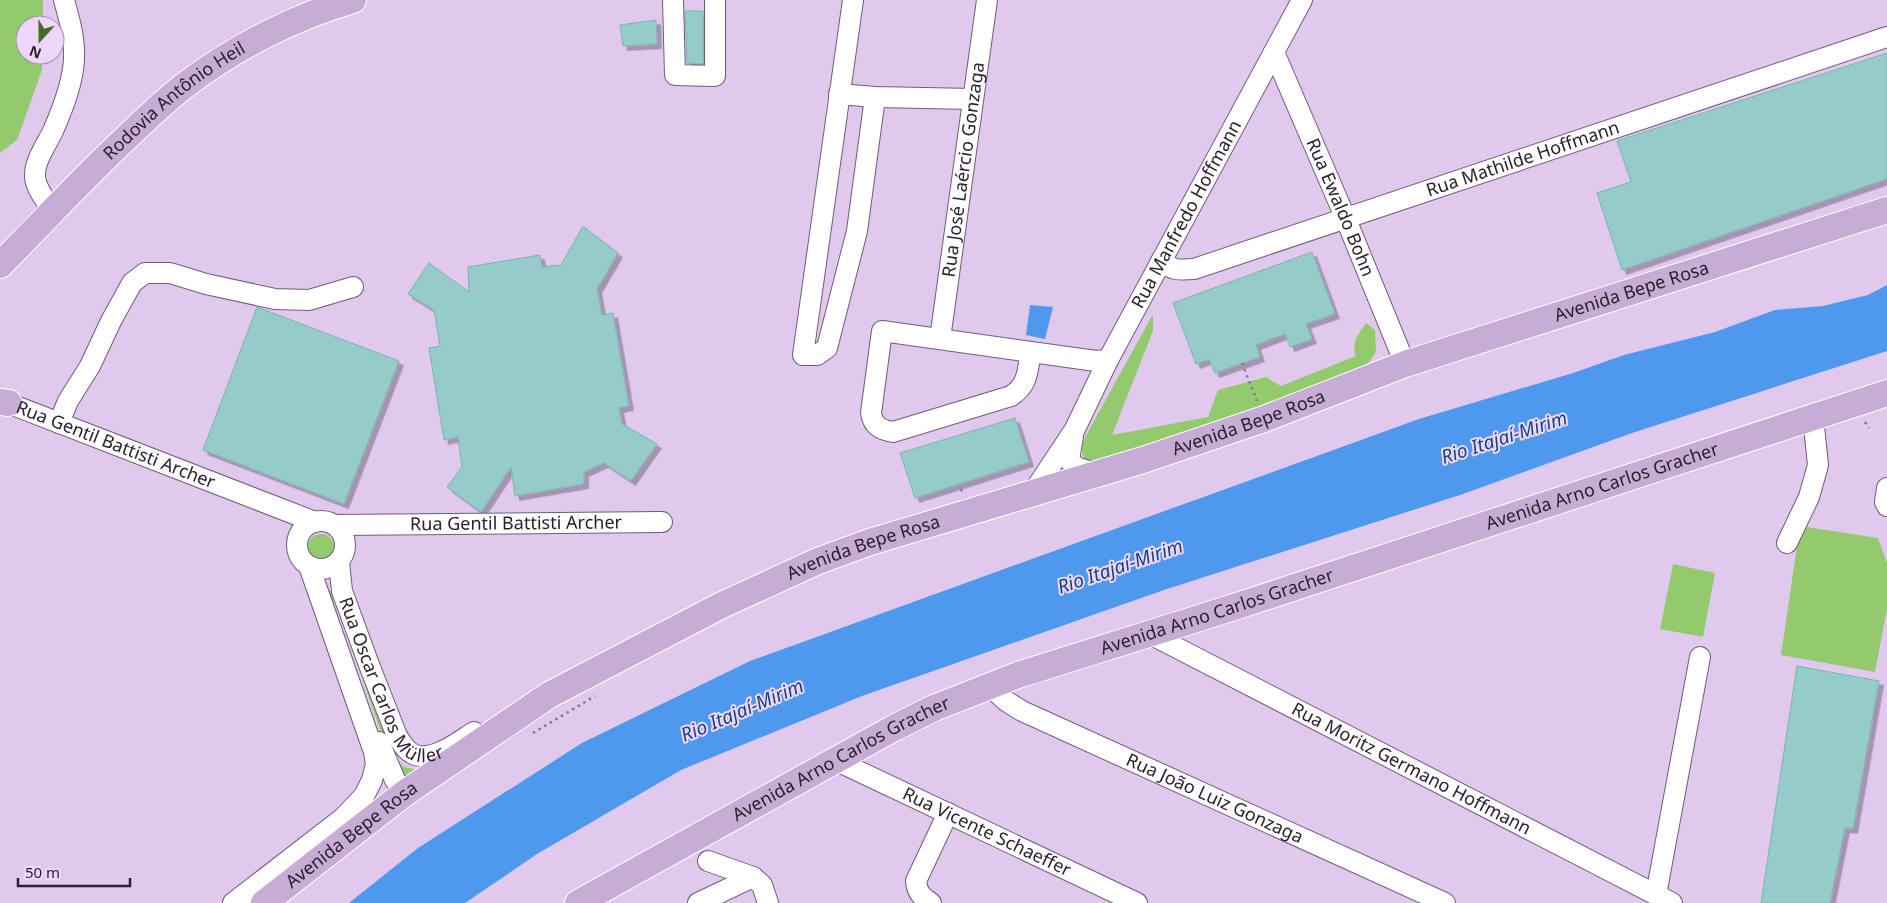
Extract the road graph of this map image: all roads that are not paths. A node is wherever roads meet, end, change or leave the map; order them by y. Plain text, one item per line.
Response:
1 (64, 0) edge
2 (353, 0) edge
3 (673, 0) edge
4 (715, 0) edge
5 (853, 0) edge
6 (987, 0) edge
7 (1302, 0) edge
8 (1887, 37) edge
9 (1274, 52) junction
10 (839, 94) junction
11 (875, 97) junction
12 (973, 98) junction
13 (1887, 210) edge
14 (53, 211) junction
15 (1345, 217) junction
16 (24, 241) junction
17 (1161, 261) junction
18 (0, 265) edge
19 (0, 279) edge
20 (353, 288) dead end
21 (940, 339) junction
22 (1031, 352) junction
23 (1108, 360) junction
24 (1405, 364) junction
25 (1887, 393) edge
26 (3, 402) edge
27 (1812, 417) junction
28 (59, 424) junction
29 (1075, 429) junction
30 (1096, 474) junction
31 (1887, 488) edge
32 (1032, 494) junction
33 (258, 501) junction
34 (1887, 506) edge
35 (314, 522) junction
36 (662, 522) dead end
37 (340, 533) junction
38 (298, 539) junction
39 (1787, 542) dead end
40 (339, 562) junction
41 (309, 566) junction
42 (320, 598) junction
43 (1150, 634) junction
44 (659, 638) junction
45 (1700, 657) dead end
46 (621, 659) junction
47 (991, 687) junction
48 (835, 760) junction
49 (470, 763) junction
50 (405, 793) junction
51 (948, 812) junction
52 (692, 839) junction
53 (708, 862) junction
54 (753, 877) junction
55 (721, 891) junction
56 (1664, 899) edge
57 (232, 903) edge
58 (264, 903) edge
59 (282, 903) edge
60 (578, 903) edge
61 (698, 903) edge
62 (768, 903) edge
63 (931, 903) edge
64 (1137, 903) edge
65 (1445, 903) edge

1 - 14 street
2 - 14 main road, Rodovia Antônio Heil
3 - 4 street
5 - 10 street
6 - 12 street, Rua José Laércio Gonzaga
7 - 9 street, Rua Manfredo Hoffmann
8 - 15 street, Rua Mathilde Hoffmann
9 - 15 street, Rua Ewaldo Bohn
9 - 17 street, Rua Manfredo Hoffmann
10 - 11 street
10 - 11 street
11 - 12 street
12 - 21 street, Rua José Laércio Gonzaga
13 - 24 main road, Avenida Bepe Rosa
14 - 16 main road, Rodovia Antônio Heil
15 - 17 street, Rua Mathilde Hoffmann
15 - 24 street, Rua Ewaldo Bohn
16 - 18 main road, Rodovia Antônio Heil
16 - 19 main road, Rodovia Antônio Heil
17 - 23 street, Rua Manfredo Hoffmann
20 - 28 street
21 - 22 street
21 - 22 street
22 - 23 street
23 - 29 street, Rua Manfredo Hoffmann
24 - 30 main road, Avenida Bepe Rosa
25 - 27 main road, Avenida Arno Carlos Gracher
26 - 28 street, Rua Gentil Battisti Archer
27 - 39 street
27 - 43 main road, Avenida Arno Carlos Gracher
28 - 33 street, Rua Gentil Battisti Archer
29 - 30 street, Rua Manfredo Hoffmann
29 - 32 street, Rua Manfredo Hoffmann
30 - 32 main road, Avenida Bepe Rosa
31 - 34 street
32 - 44 main road, Avenida Bepe Rosa
33 - 35 street, Rua Gentil Battisti Archer
33 - 38 street, Rua Gentil Battisti Archer
35 - 37 street
35 - 38 street
36 - 37 street, Rua Gentil Battisti Archer
37 - 40 street
38 - 41 street
40 - 41 street
40 - 44 street, Rua Oscar Carlos Müller
41 - 42 street, Rua Oscar Carlos Müller
42 - 50 street, Rua Oscar Carlos Müller
42 - 57 street, Rua Oscar Carlos Müller
43 - 47 main road, Avenida Arno Carlos Gracher
43 - 56 street, Rua Moritz Germano Hoffmann
44 - 46 main road, Avenida Bepe Rosa
45 - 56 street
46 - 49 main road, Avenida Bepe Rosa
46 - 50 main road, Avenida Bepe Rosa
47 - 48 main road, Avenida Arno Carlos Gracher
47 - 65 street, Rua João Luiz Gonzaga
48 - 51 street, Rua Vicente Schaeffer
48 - 52 main road, Avenida Arno Carlos Gracher
49 - 50 main road, Rua Oscar Carlos Müller
49 - 59 main road, Avenida Bepe Rosa
50 - 58 main road, Avenida Bepe Rosa
51 - 63 street
51 - 64 street, Rua Vicente Schaeffer
52 - 53 street
52 - 60 main road, Avenida Arno Carlos Gracher
53 - 54 street
53 - 55 street
54 - 55 street
54 - 62 street
55 - 61 street

